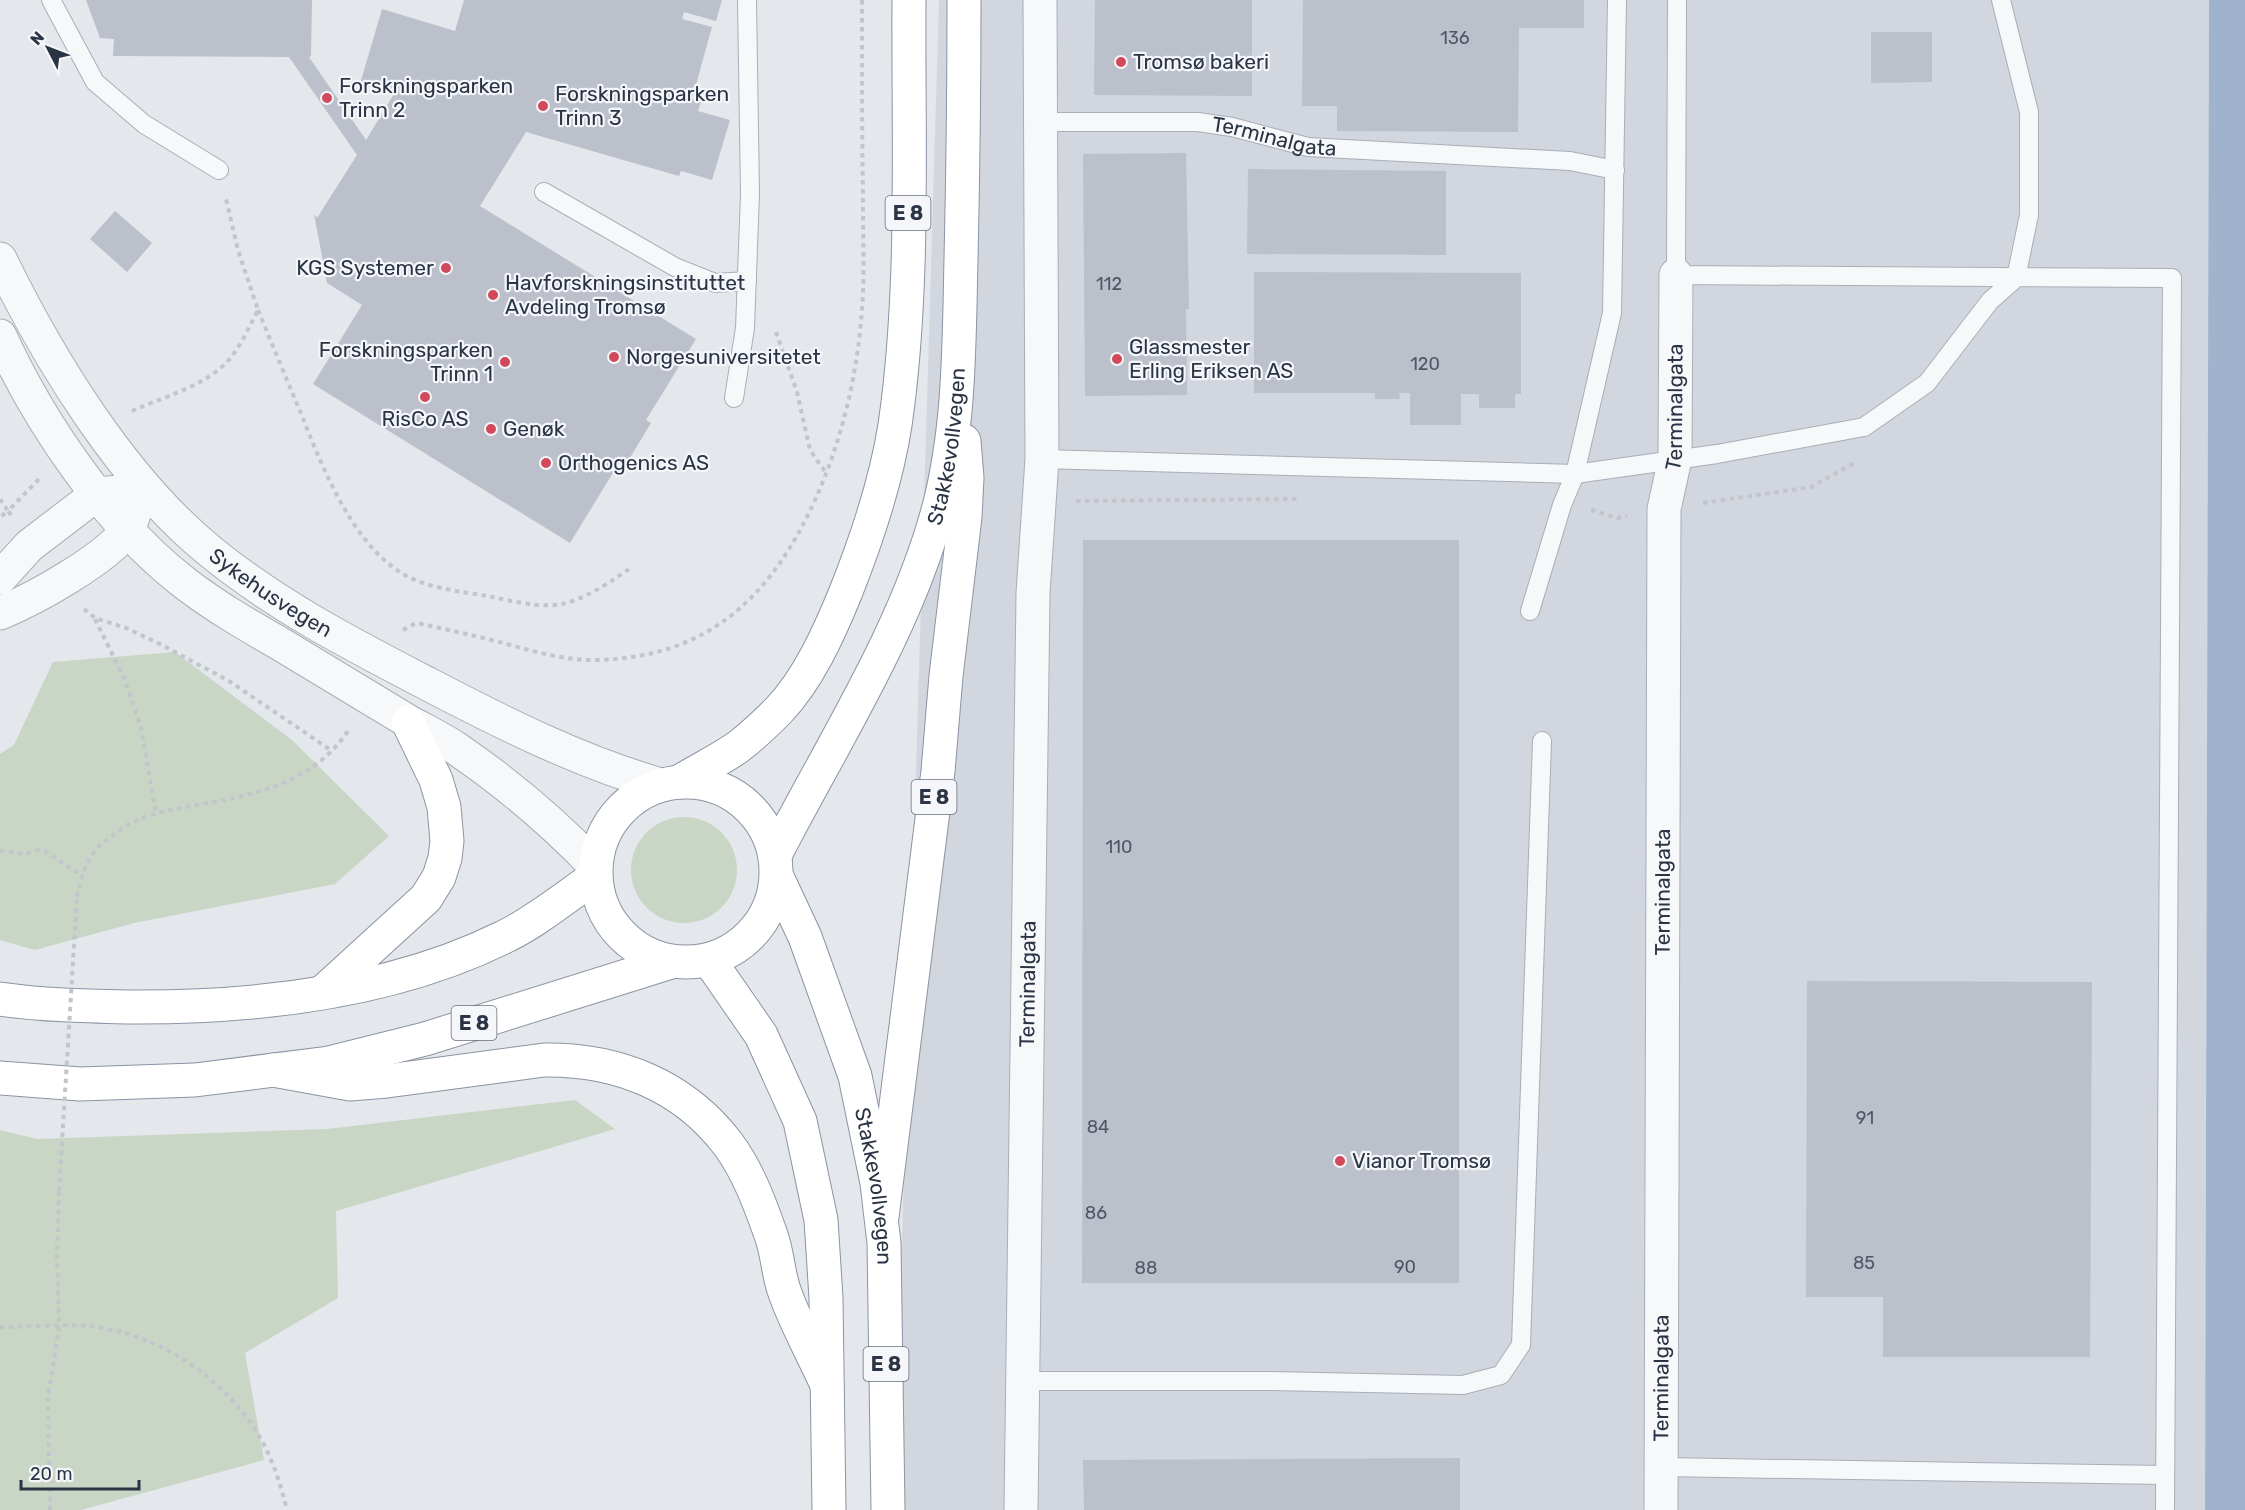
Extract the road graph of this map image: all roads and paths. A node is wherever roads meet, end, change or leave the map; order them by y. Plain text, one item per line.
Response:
1 (51, 0) edge
2 (747, 0) edge
3 (862, 0) edge
4 (909, 0) edge
5 (964, 0) edge
6 (1040, 0) edge
7 (1617, 0) edge
8 (1677, 0) edge
9 (2001, 0) edge
10 (1040, 122) junction
11 (219, 170) joint
12 (1615, 170) junction
13 (544, 192) dead end
14 (0, 259) edge
15 (1676, 275) junction
16 (2016, 278) junction
17 (747, 281) junction
18 (258, 310) junction
19 (776, 331) dead end
20 (0, 336) edge
21 (959, 376) junction
22 (734, 398) dead end
23 (124, 414) dead end
24 (1041, 459) junction
25 (1675, 459) junction
26 (46, 472) dead end
27 (826, 474) junction
28 (1575, 474) junction
29 (145, 488) junction
30 (98, 494) junction
31 (0, 499) edge
32 (8, 511) junction
33 (0, 517) edge
34 (127, 530) junction
35 (632, 567) dead end
36 (0, 578) edge
37 (81, 606) dead end
38 (1530, 610) dead end
39 (0, 613) edge
40 (95, 618) junction
41 (427, 625) dead end
42 (408, 722) junction
43 (352, 724) dead end
44 (1542, 741) dead end
45 (332, 751) junction
46 (670, 784) junction
47 (156, 813) junction
48 (0, 851) edge
49 (776, 866) junction
50 (595, 872) junction
51 (82, 876) junction
52 (709, 960) junction
53 (671, 962) junction
54 (321, 993) junction
55 (0, 999) edge
56 (273, 1070) junction
57 (0, 1078) edge
58 (882, 1217) junction
59 (59, 1326) junction
60 (0, 1327) edge
61 (1022, 1381) junction
62 (827, 1385) junction
63 (1661, 1467) junction
64 (2165, 1475) junction
65 (50, 1510) edge
66 (287, 1510) edge
67 (829, 1510) edge
68 (888, 1510) edge
69 (1021, 1510) edge
70 (1661, 1510) edge
71 (2165, 1510) edge

1 - 11 lane
2 - 17 lane
3 - 27 path
4 - 46 highway, E 8
5 - 21 highway, Stakkevollvegen / E 8
6 - 10 street, Terminalgata
7 - 12 lane
8 - 15 lane
9 - 16 lane
10 - 12 lane, Terminalgata
10 - 24 street, Terminalgata
11 - 18 path
12 - 28 lane
13 - 17 lane
14 - 29 street, Sykehusvegen
15 - 16 lane
15 - 25 street, Terminalgata
16 - 25 lane
16 - 64 lane
17 - 22 lane
18 - 23 path
18 - 35 path
19 - 27 path
20 - 30 street, Sykehusvegen
21 - 49 highway, Stakkevollvegen / E 8
21 - 58 highway, E 8
24 - 28 lane
24 - 61 street, Terminalgata
25 - 28 lane
25 - 63 street, Terminalgata
26 - 32 path
27 - 41 path
28 - 38 lane
29 - 30 street
29 - 34 street
29 - 46 street, Sykehusvegen
30 - 34 street, Sykehusvegen
30 - 36 street
31 - 32 path
32 - 33 path
34 - 39 street
34 - 42 street, Sykehusvegen
37 - 40 path
40 - 45 path
40 - 47 path
42 - 50 street, Sykehusvegen
42 - 54 highway
43 - 45 path
44 - 61 lane
45 - 47 path
46 - 49 highway, E 8
46 - 50 highway, E 8
47 - 51 path
48 - 51 path
49 - 52 highway, E 8
49 - 58 highway, Stakkevollvegen / E 8
50 - 53 highway, E 8
50 - 54 highway
51 - 59 path, bridge
52 - 53 highway, E 8
52 - 62 highway, E 8
53 - 56 highway, E 8
54 - 55 highway
56 - 57 highway, E 8
56 - 62 highway, E 8
58 - 68 highway, Stakkevollvegen / E 8
59 - 60 path
59 - 65 path
59 - 66 path
61 - 69 street, Terminalgata
62 - 67 highway, E 8
63 - 64 lane
63 - 70 street, Terminalgata
64 - 71 lane

